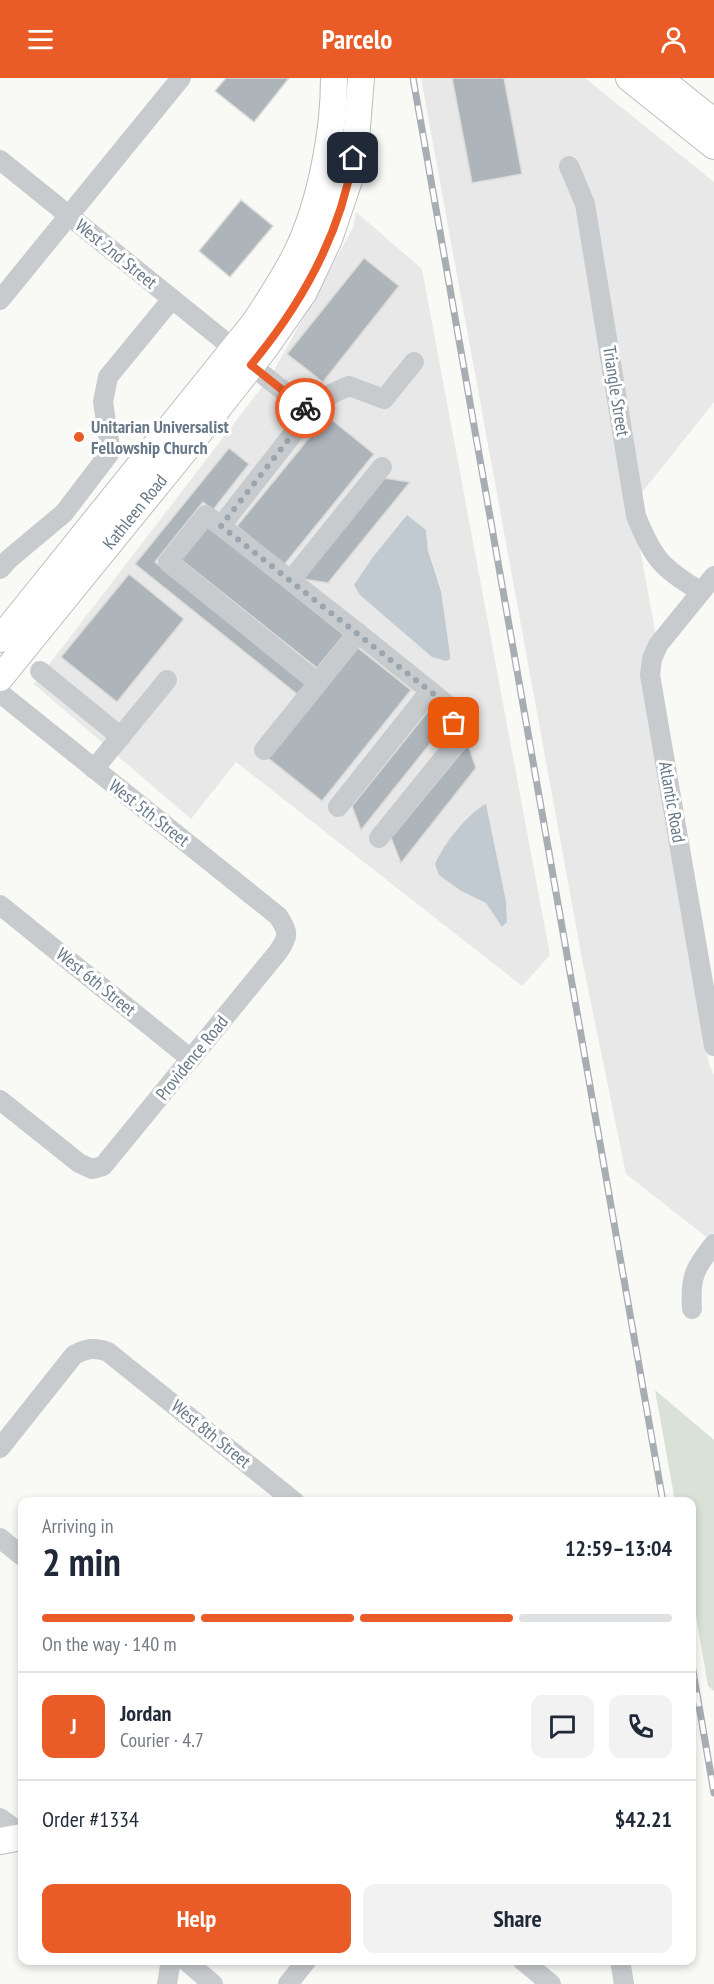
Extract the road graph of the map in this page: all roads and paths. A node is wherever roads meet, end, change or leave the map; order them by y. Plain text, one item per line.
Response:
1 (181, 78) edge
2 (334, 78) edge
3 (361, 78) edge
4 (629, 78) edge
5 (659, 78) edge
6 (714, 122) edge
7 (714, 146) edge
8 (0, 160) edge
9 (569, 166) dead end
10 (68, 216) junction
11 (172, 299) junction
12 (0, 300) edge
13 (242, 357) junction
14 (414, 362) dead end
15 (310, 412) junction
16 (382, 467) dead end
17 (221, 526) junction
18 (0, 569) edge
19 (714, 576) edge
20 (291, 580) junction
21 (701, 592) junction
22 (358, 633) junction
23 (0, 639) edge
24 (40, 671) dead end
25 (0, 678) edge
26 (167, 680) dead end
27 (318, 683) junction
28 (430, 691) junction
29 (0, 693) edge
30 (121, 737) junction
31 (264, 750) dead end
32 (94, 770) junction
33 (338, 807) dead end
34 (379, 838) dead end
35 (0, 905) edge
36 (714, 928) edge
37 (697, 937) junction
38 (287, 940) joint
39 (714, 1046) edge
40 (191, 1059) junction
41 (0, 1101) edge
42 (714, 1244) edge
43 (692, 1309) dead end
44 (0, 1448) edge
45 (289, 1497) edge
46 (0, 1538) edge
47 (18, 1553) edge
48 (0, 1818) edge
49 (18, 1833) edge
50 (18, 1837) edge
51 (0, 1842) edge
52 (170, 1965) edge
53 (190, 1965) edge
54 (303, 1965) edge
55 (528, 1965) edge
56 (621, 1965) edge
57 (167, 1984) edge
58 (213, 1984) edge
59 (288, 1984) edge
60 (551, 1984) edge
61 (624, 1984) edge

1 - 10 street
2 - 13 main road, Kathleen Road
3 - 13 main road, Kathleen Road
4 - 7 main road
5 - 6 main road
8 - 10 street, West 2nd Street
9 - 21 street, Triangle Street
10 - 11 street, West 2nd Street
10 - 12 street
11 - 13 street, West 2nd Street
11 - 18 street
13 - 15 street, West 2nd Street
13 - 23 main road, Kathleen Road
13 - 25 main road, Kathleen Road
14 - 15 street
15 - 17 street
16 - 20 street
17 - 20 street
17 - 27 street
19 - 21 street, Atlantic Road
20 - 22 street
21 - 37 street, Atlantic Road
22 - 27 street
22 - 28 street
24 - 30 street
26 - 30 street
27 - 31 street
28 - 33 street
28 - 34 street
29 - 32 street, West 5th Street
30 - 32 street
32 - 38 street, West 5th Street
35 - 40 street, West 6th Street
36 - 37 street
37 - 39 street, Atlantic Road
38 - 40 street, Providence Road
40 - 41 street, Providence Road
42 - 43 street
44 - 45 street, West 8th Street
46 - 47 street
48 - 49 street
50 - 51 main road
52 - 57 street
53 - 58 street
54 - 59 street
55 - 60 street
56 - 61 street

